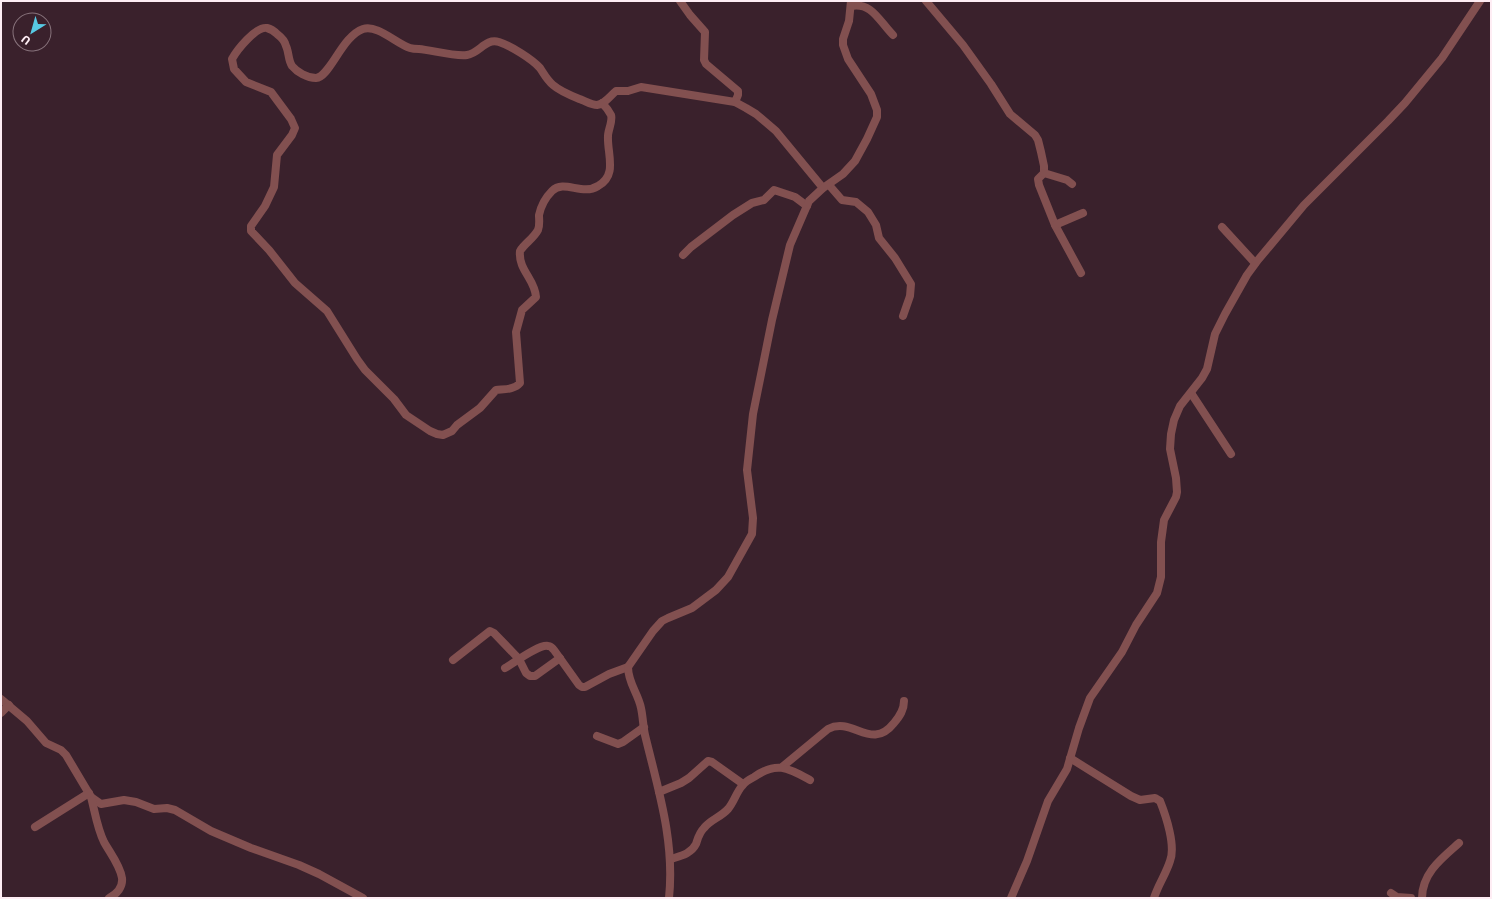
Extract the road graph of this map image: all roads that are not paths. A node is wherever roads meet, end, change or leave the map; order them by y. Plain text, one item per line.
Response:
1 (680, 1) edge
2 (926, 1) edge
3 (1480, 1) edge
4 (851, 3) edge
5 (892, 35) dead end
6 (735, 102) junction
7 (602, 103) junction
8 (1044, 173) junction
9 (1072, 184) dead end
10 (826, 186) junction
11 (807, 206) junction
12 (1083, 213) dead end
13 (1055, 225) junction
14 (1222, 227) dead end
15 (683, 255) dead end
16 (1255, 264) junction
17 (1081, 273) dead end
18 (903, 316) dead end
19 (1191, 392) junction
20 (1231, 454) dead end
21 (560, 658) junction
22 (520, 659) junction
23 (453, 660) dead end
24 (628, 667) junction
25 (506, 668) dead end
26 (1, 699) edge
27 (904, 701) dead end
28 (9, 705) junction
29 (1, 712) edge
30 (644, 727) junction
31 (597, 736) dead end
32 (1070, 758) junction
33 (782, 767) junction
34 (810, 780) dead end
35 (743, 784) junction
36 (659, 792) junction
37 (90, 795) junction
38 (35, 827) dead end
39 (1459, 844) dead end
40 (670, 859) junction
41 (1391, 893) dead end
42 (109, 898) edge
43 (363, 898) edge
44 (669, 898) edge
45 (1011, 898) edge
46 (1154, 898) edge
47 (1411, 898) edge
48 (1422, 898) edge

1 - 6 street
2 - 8 street
3 - 16 street
4 - 5 street
4 - 10 street
6 - 7 street
6 - 10 street
7 - 7 street
8 - 9 street
8 - 13 street
10 - 11 street
10 - 18 street
11 - 15 street
11 - 24 street
12 - 13 street
13 - 17 street
14 - 16 street
16 - 19 street
19 - 20 street
19 - 32 street
21 - 22 street
21 - 22 street
21 - 24 street
22 - 23 street
22 - 25 street
24 - 30 street
26 - 28 street
27 - 33 street
28 - 29 street
28 - 37 street
30 - 31 street
30 - 36 street
32 - 45 street
32 - 46 street
33 - 34 street
33 - 35 street
35 - 36 street
35 - 40 street
36 - 40 street
37 - 38 street
37 - 42 street
37 - 43 street
39 - 48 street
40 - 44 street
41 - 47 street

